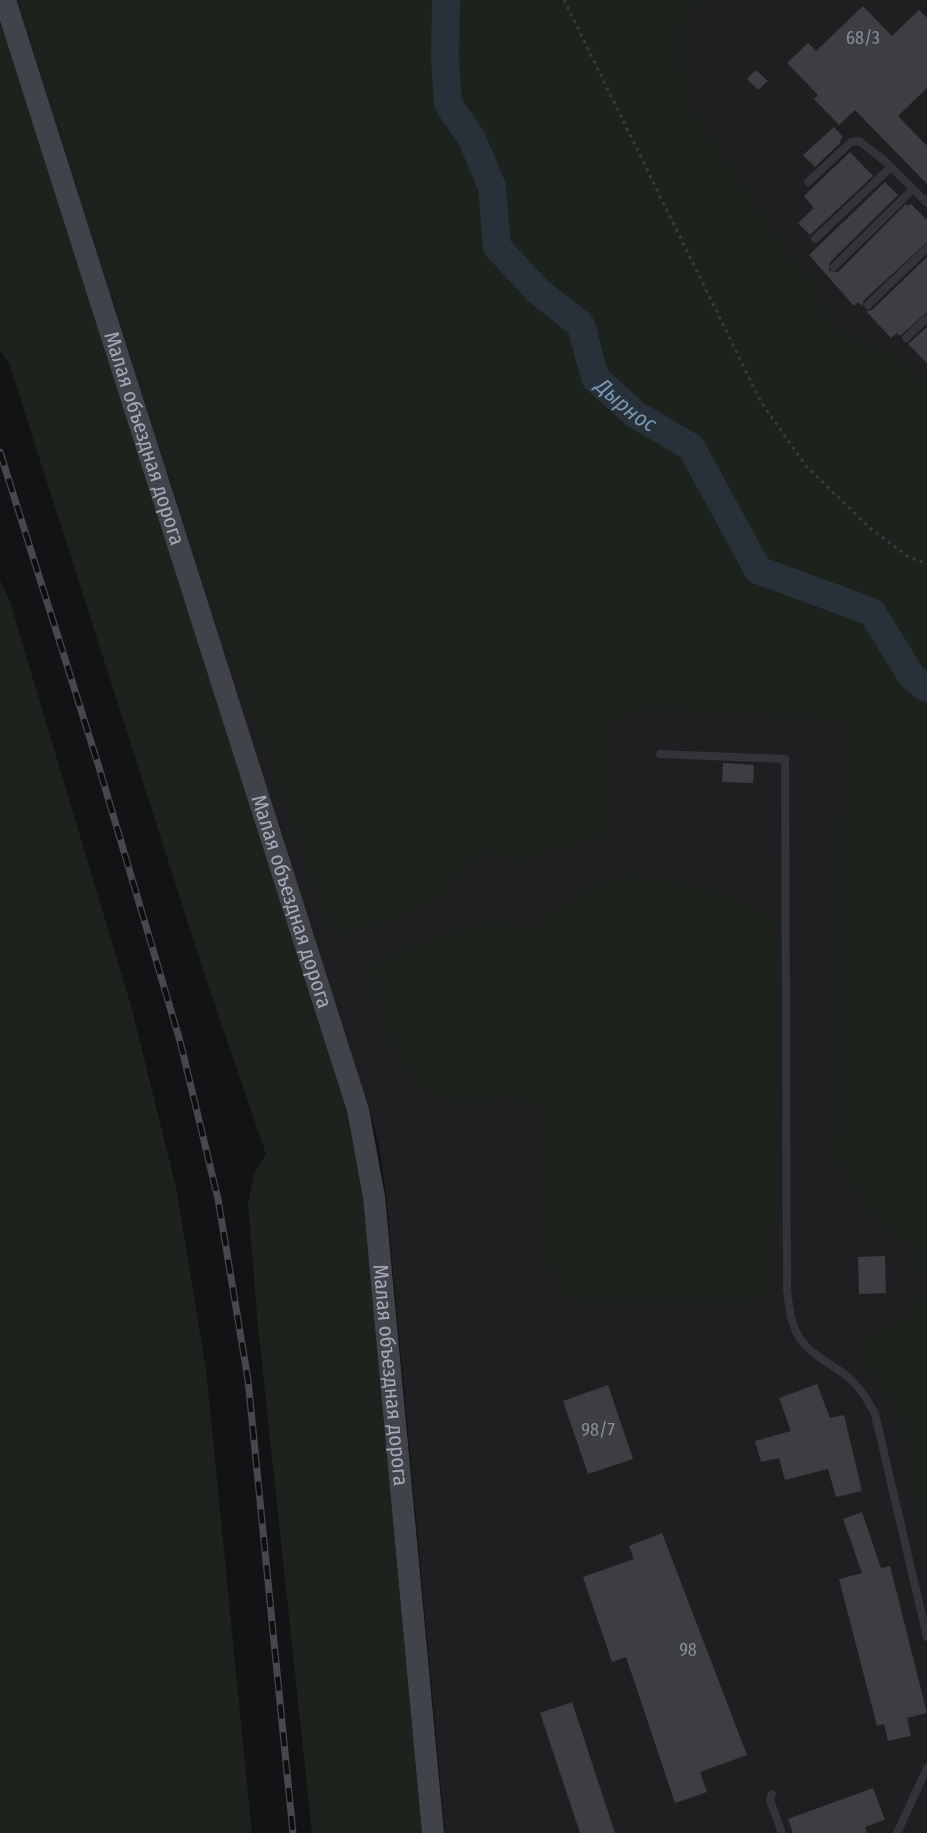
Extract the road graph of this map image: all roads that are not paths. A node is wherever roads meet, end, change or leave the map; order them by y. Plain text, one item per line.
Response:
1 (4, 0) edge
2 (891, 167) junction
3 (808, 182) dead end
4 (913, 189) junction
5 (927, 203) edge
6 (815, 239) dead end
7 (927, 248) edge
8 (834, 267) dead end
9 (868, 305) dead end
10 (927, 318) edge
11 (906, 338) dead end
12 (660, 754) dead end
13 (927, 1637) edge
14 (927, 1768) edge
15 (772, 1794) dead end
16 (433, 1833) edge
17 (782, 1833) edge
18 (897, 1833) edge

1 - 16 street, Малая объездная дорога
2 - 3 lane
2 - 4 lane
2 - 6 lane
4 - 5 lane
4 - 8 lane
7 - 9 lane
10 - 11 lane
12 - 13 lane
14 - 18 lane
15 - 17 lane

